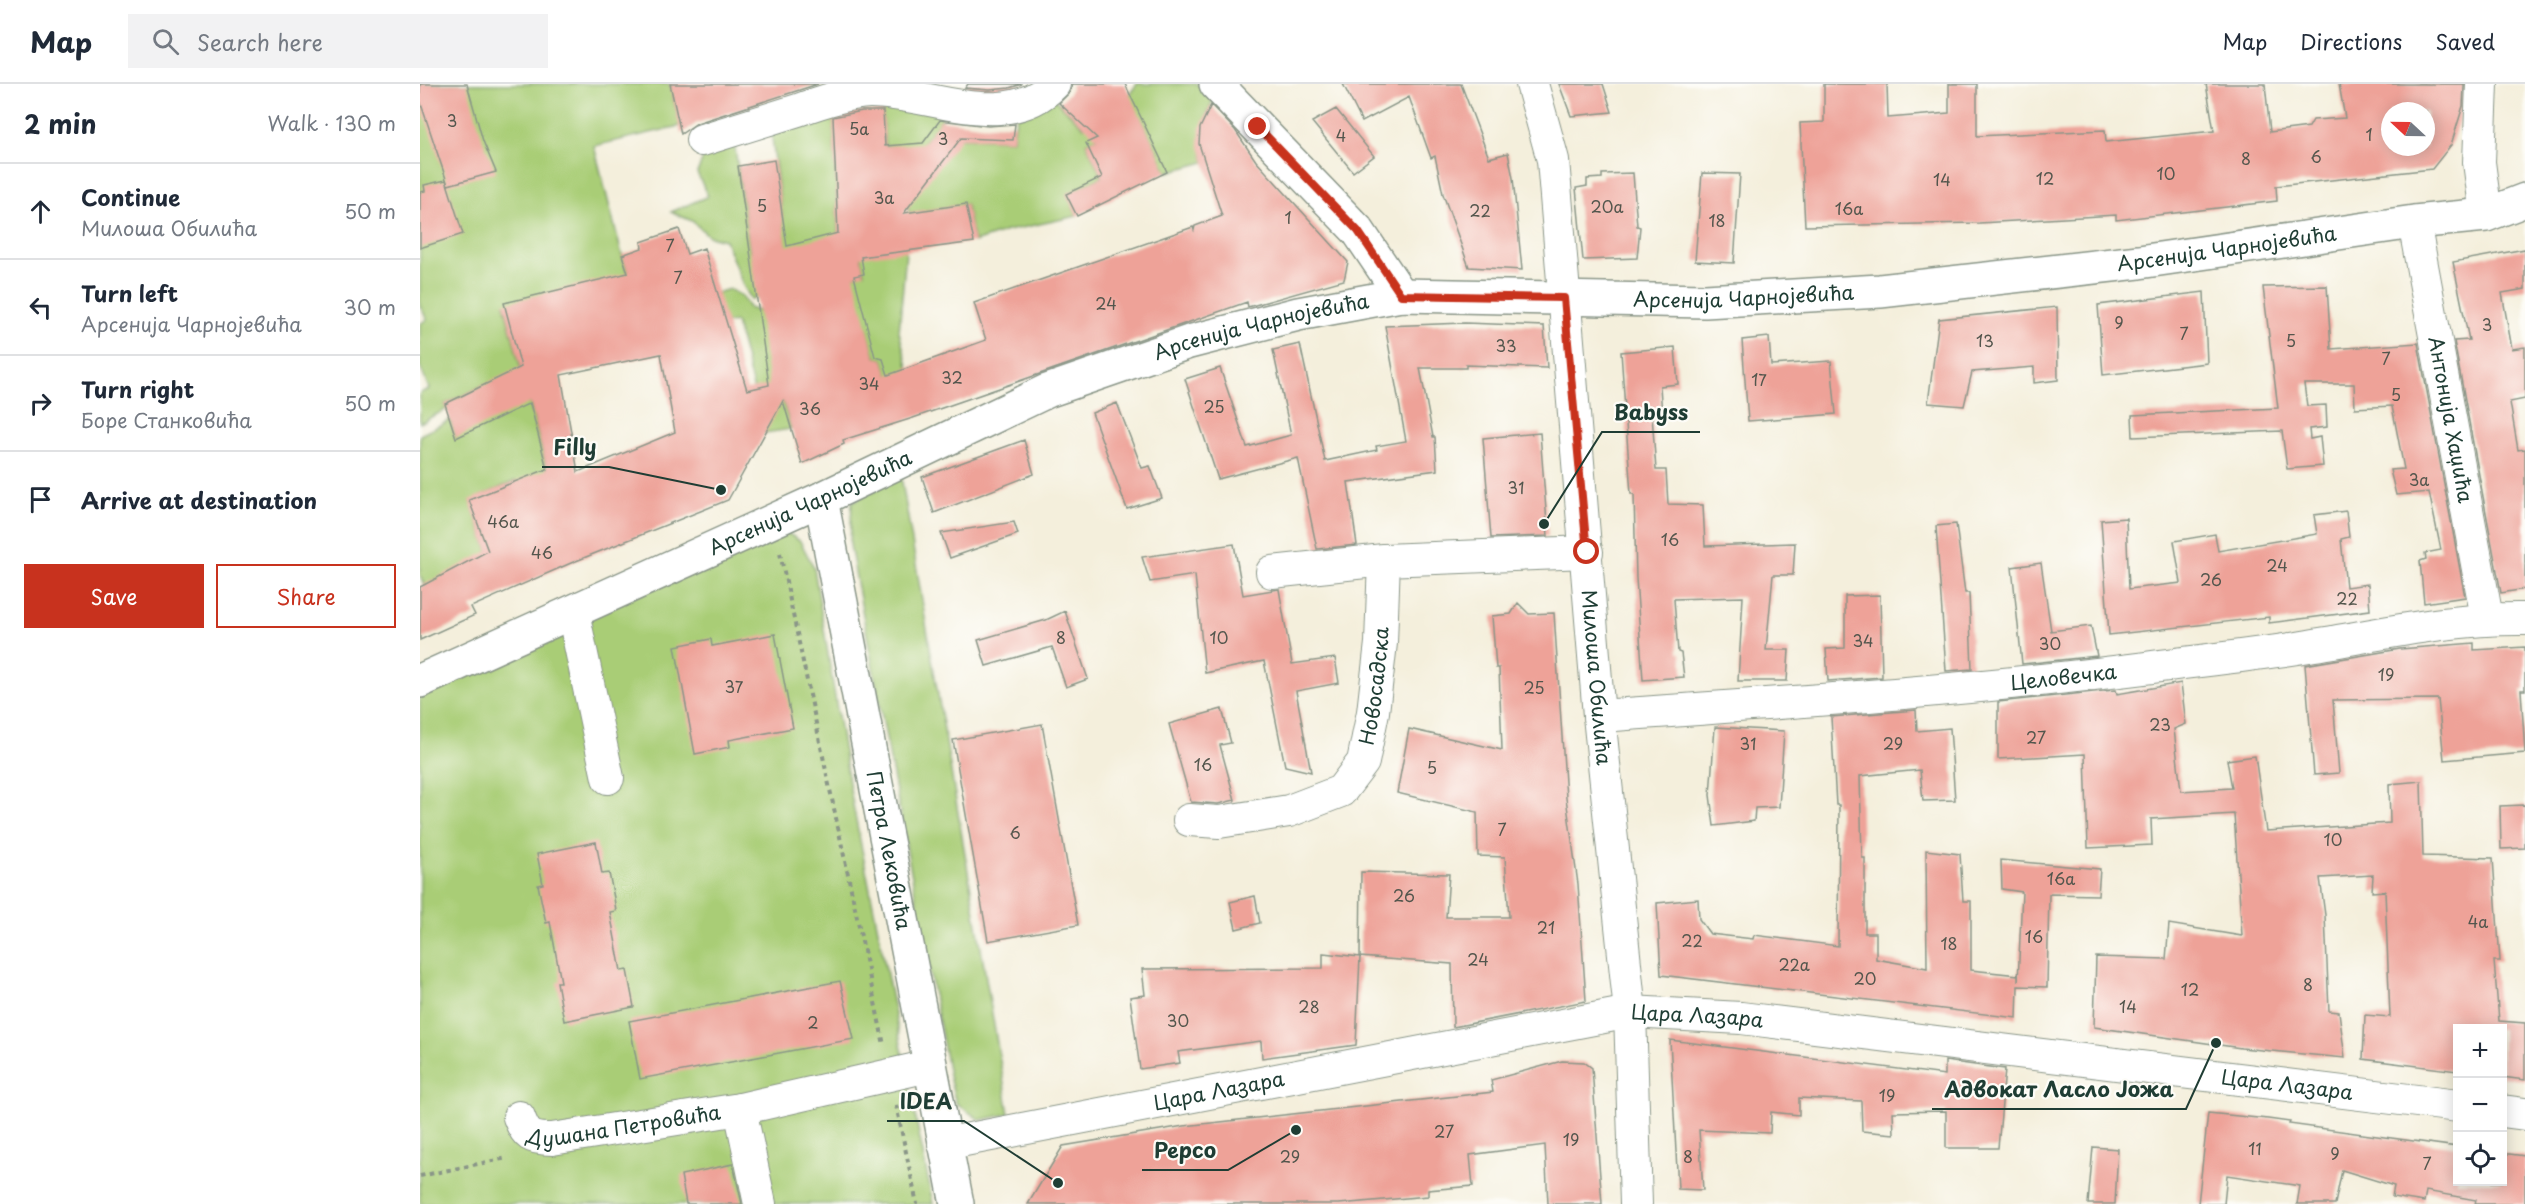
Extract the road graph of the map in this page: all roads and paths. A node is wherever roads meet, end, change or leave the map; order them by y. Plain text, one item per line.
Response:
1 (1054, 84) edge
2 (1216, 84) edge
3 (1532, 84) edge
4 (2482, 84) edge
5 (702, 140) dead end
6 (2525, 200) edge
7 (2486, 215) junction
8 (2414, 222) junction
9 (1401, 295) junction
10 (1564, 298) junction
11 (821, 499) junction
12 (773, 521) junction
13 (1587, 552) junction
14 (1384, 560) junction
15 (1272, 572) dead end
16 (573, 612) junction
17 (2487, 618) junction
18 (2525, 619) edge
19 (420, 681) edge
20 (1599, 716) junction
21 (608, 778) dead end
22 (1189, 820) dead end
23 (1630, 1012) junction
24 (929, 1066) junction
25 (890, 1075) junction
26 (2453, 1106) edge
27 (740, 1109) junction
28 (2507, 1112) edge
29 (2525, 1114) edge
30 (528, 1128) joint
31 (944, 1144) junction
32 (420, 1176) edge
33 (760, 1204) edge
34 (917, 1204) edge
35 (957, 1204) edge
36 (1636, 1204) edge

1 - 5 street
2 - 9 street
3 - 10 street, Милоша Обилића
4 - 7 street
6 - 7 street, Арсенија Чарнојевића
7 - 8 street, Арсенија Чарнојевића
8 - 10 street, Арсенија Чарнојевића
8 - 17 street, Антонија Хаџића
9 - 10 street, Арсенија Чарнојевића
9 - 11 street, Арсенија Чарнојевића
10 - 13 street, Милоша Обилића
11 - 12 street, Арсенија Чарнојевића
11 - 24 street, Петра Лековића
12 - 16 street, Арсенија Чарнојевића
12 - 25 path
13 - 14 street
13 - 20 street, Милоша Обилића
14 - 15 street
14 - 22 street, Новосадска
16 - 19 street, Арсенија Чарнојевића
16 - 21 street
17 - 18 street, Целовечка
17 - 20 street, Целовечка
20 - 23 street, Милоша Обилића
23 - 26 street, Цара Лазара
23 - 31 street, Цара Лазара
23 - 36 street, Милоша Обилића
24 - 25 street, Душана Петровића
24 - 31 street, Петра Лековића
25 - 27 street, Душана Петровића
25 - 34 path
27 - 30 street, Душана Петровића
27 - 33 street, Душана Петровића
28 - 29 street
30 - 32 path
31 - 35 street, Петра Лековића

